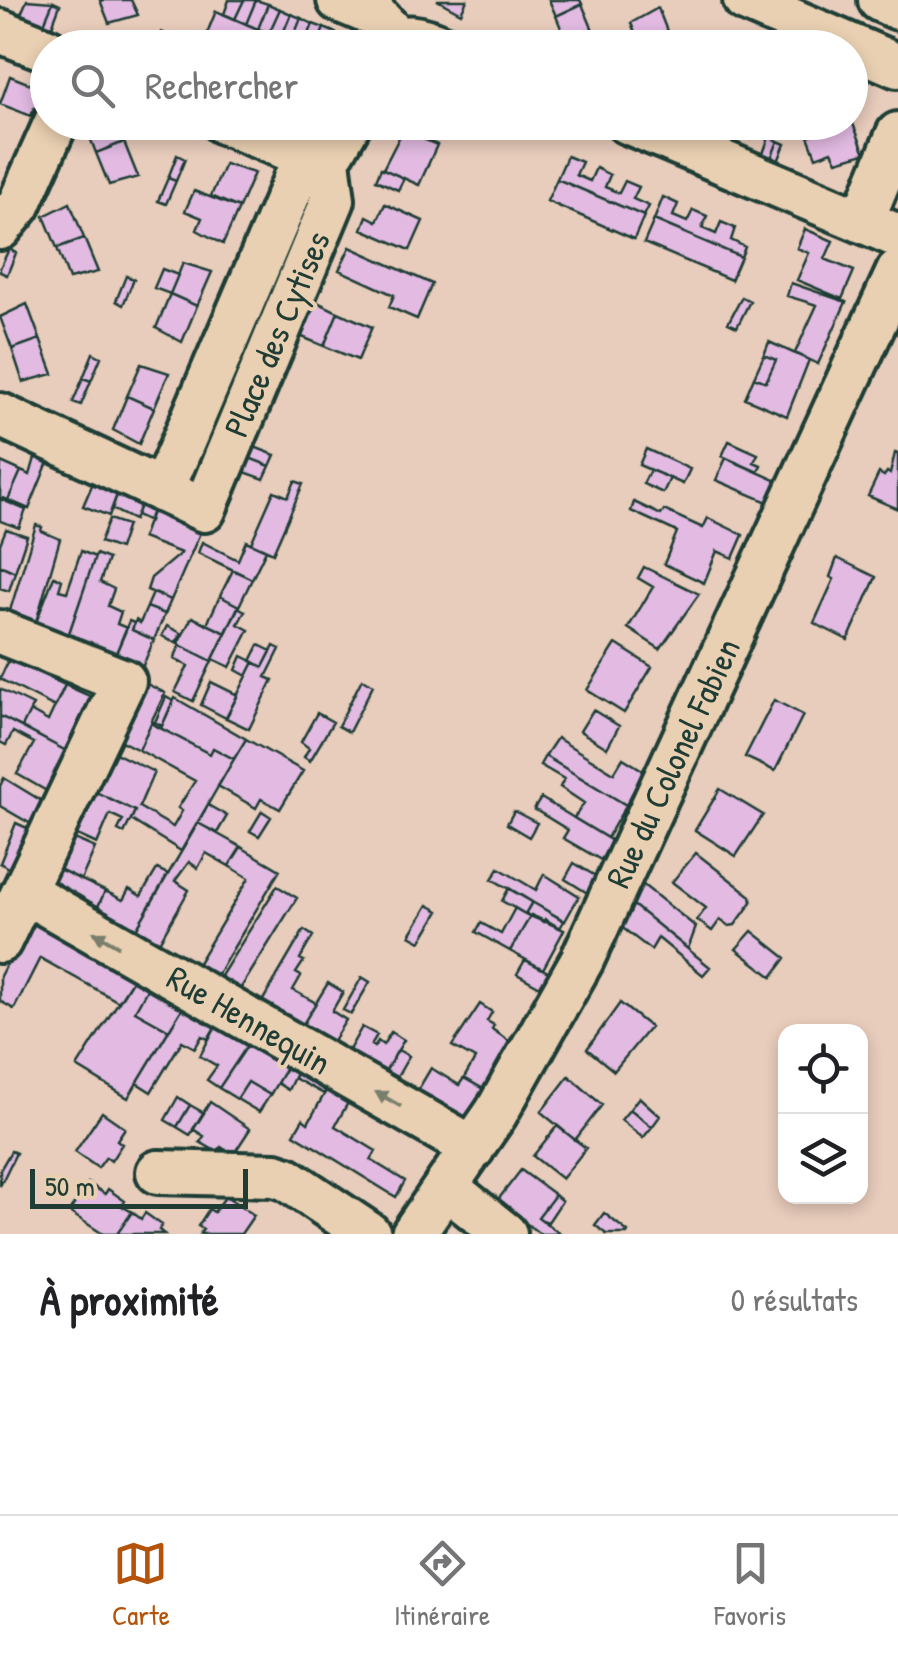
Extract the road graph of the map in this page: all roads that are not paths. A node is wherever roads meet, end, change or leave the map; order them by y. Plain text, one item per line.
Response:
1 (338, 0) edge
2 (880, 0) edge
3 (755, 2) edge
4 (898, 8) edge
5 (827, 16) edge
6 (393, 28) edge
7 (0, 30) edge
8 (30, 42) edge
9 (868, 45) edge
10 (898, 66) edge
11 (898, 134) edge
12 (46, 140) edge
13 (670, 140) edge
14 (327, 144) edge
15 (6, 210) edge
16 (880, 228) edge
17 (898, 272) edge
18 (0, 415) edge
19 (162, 491) junction
20 (0, 632) edge
21 (24, 892) junction
22 (0, 941) edge
23 (473, 1148) junction
24 (158, 1172) dead end
25 (446, 1187) junction
26 (370, 1234) edge
27 (413, 1234) edge
28 (506, 1234) edge

1 - 6 street
2 - 4 street
3 - 5 street
7 - 8 street
9 - 10 street
11 - 16 street
12 - 15 street
13 - 16 street
14 - 19 street, Place des Cytises
14 - 19 street, Place des Cytises
17 - 23 street, Rue du Colonel Fabien
18 - 19 street
20 - 21 street
21 - 22 street
23 -> 21 street, Rue Hennequin
23 - 25 street, Rue du Colonel Fabien
24 - 26 street
25 - 27 street, Rue du Colonel Fabien
25 - 28 street

